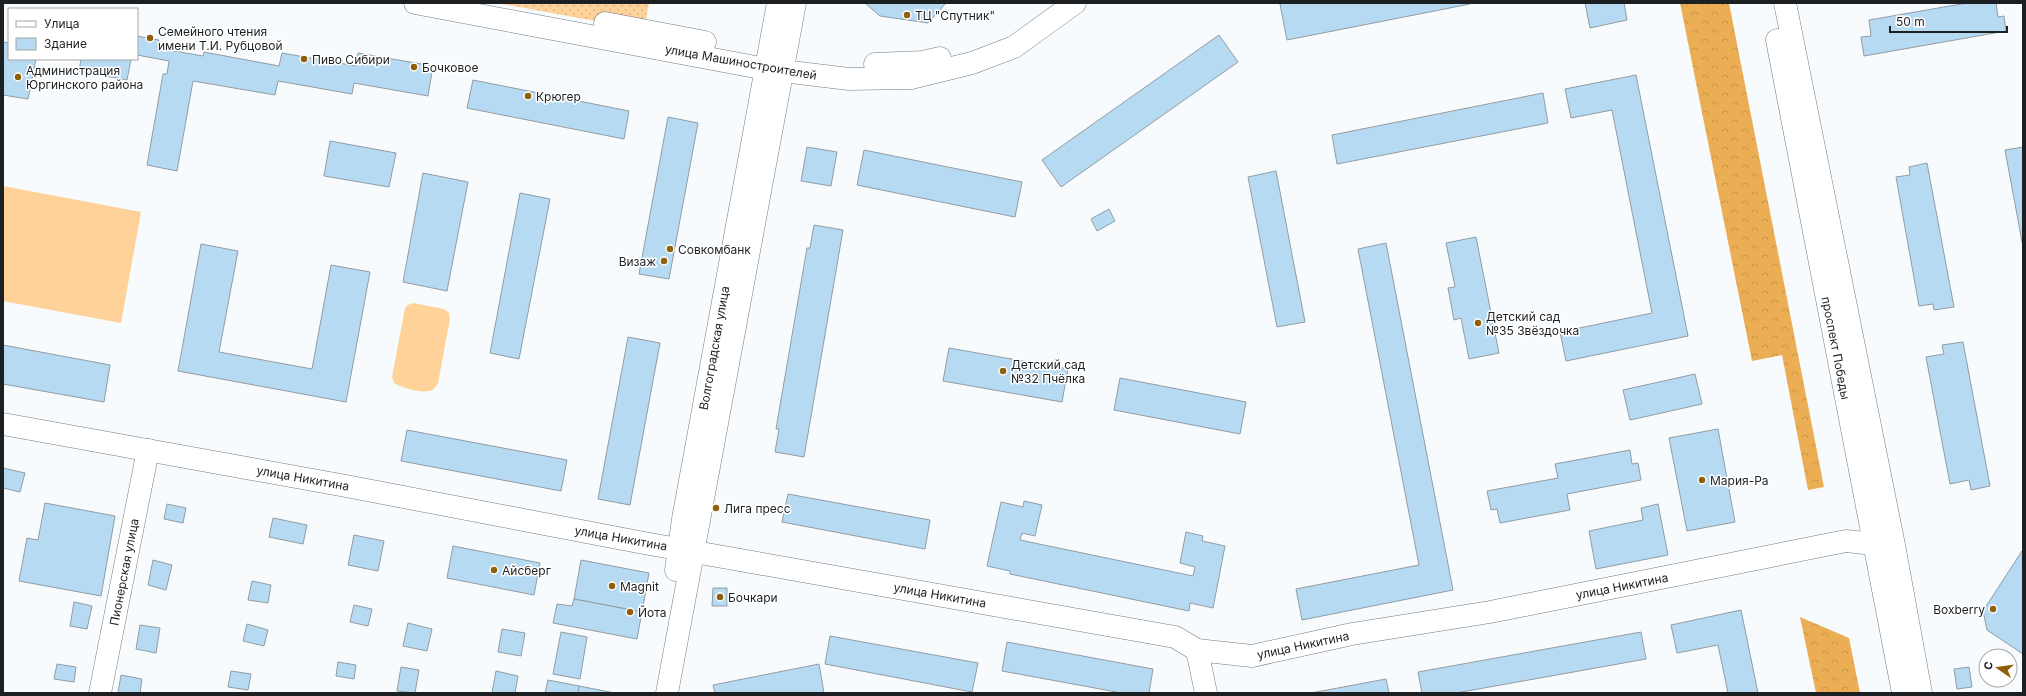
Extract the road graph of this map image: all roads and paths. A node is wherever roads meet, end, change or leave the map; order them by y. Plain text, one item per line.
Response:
1 (415, 3) edge
2 (494, 3) edge
3 (778, 3) edge
4 (795, 3) edge
5 (1051, 3) edge
6 (1075, 3) edge
7 (1770, 3) edge
8 (1785, 3) edge
9 (775, 64) junction
10 (3, 424) edge
11 (148, 450) junction
12 (1874, 544) junction
13 (686, 549) junction
14 (1197, 650) junction
15 (100, 693) edge
16 (654, 693) edge
17 (667, 693) edge
18 (1206, 693) edge
19 (1902, 693) edge
20 (1921, 693) edge

1 - 9 main road, улица Машиностроителей
2 - 9 main road
3 - 9 main road, Волгоградская улица
4 - 9 main road
5 - 9 main road
6 - 9 main road, улица Машиностроителей
7 - 12 main road, проспект Победы
8 - 20 main road
9 - 13 main road, Волгоградская улица
10 - 11 main road, улица Никитина
11 - 13 main road, улица Никитина
11 - 15 main road, Пионерская улица
12 - 14 main road, улица Никитина
12 - 19 main road, проспект Победы
13 - 14 main road, улица Никитина
13 - 16 main road, Волгоградская улица
13 - 17 main road
14 - 18 main road

